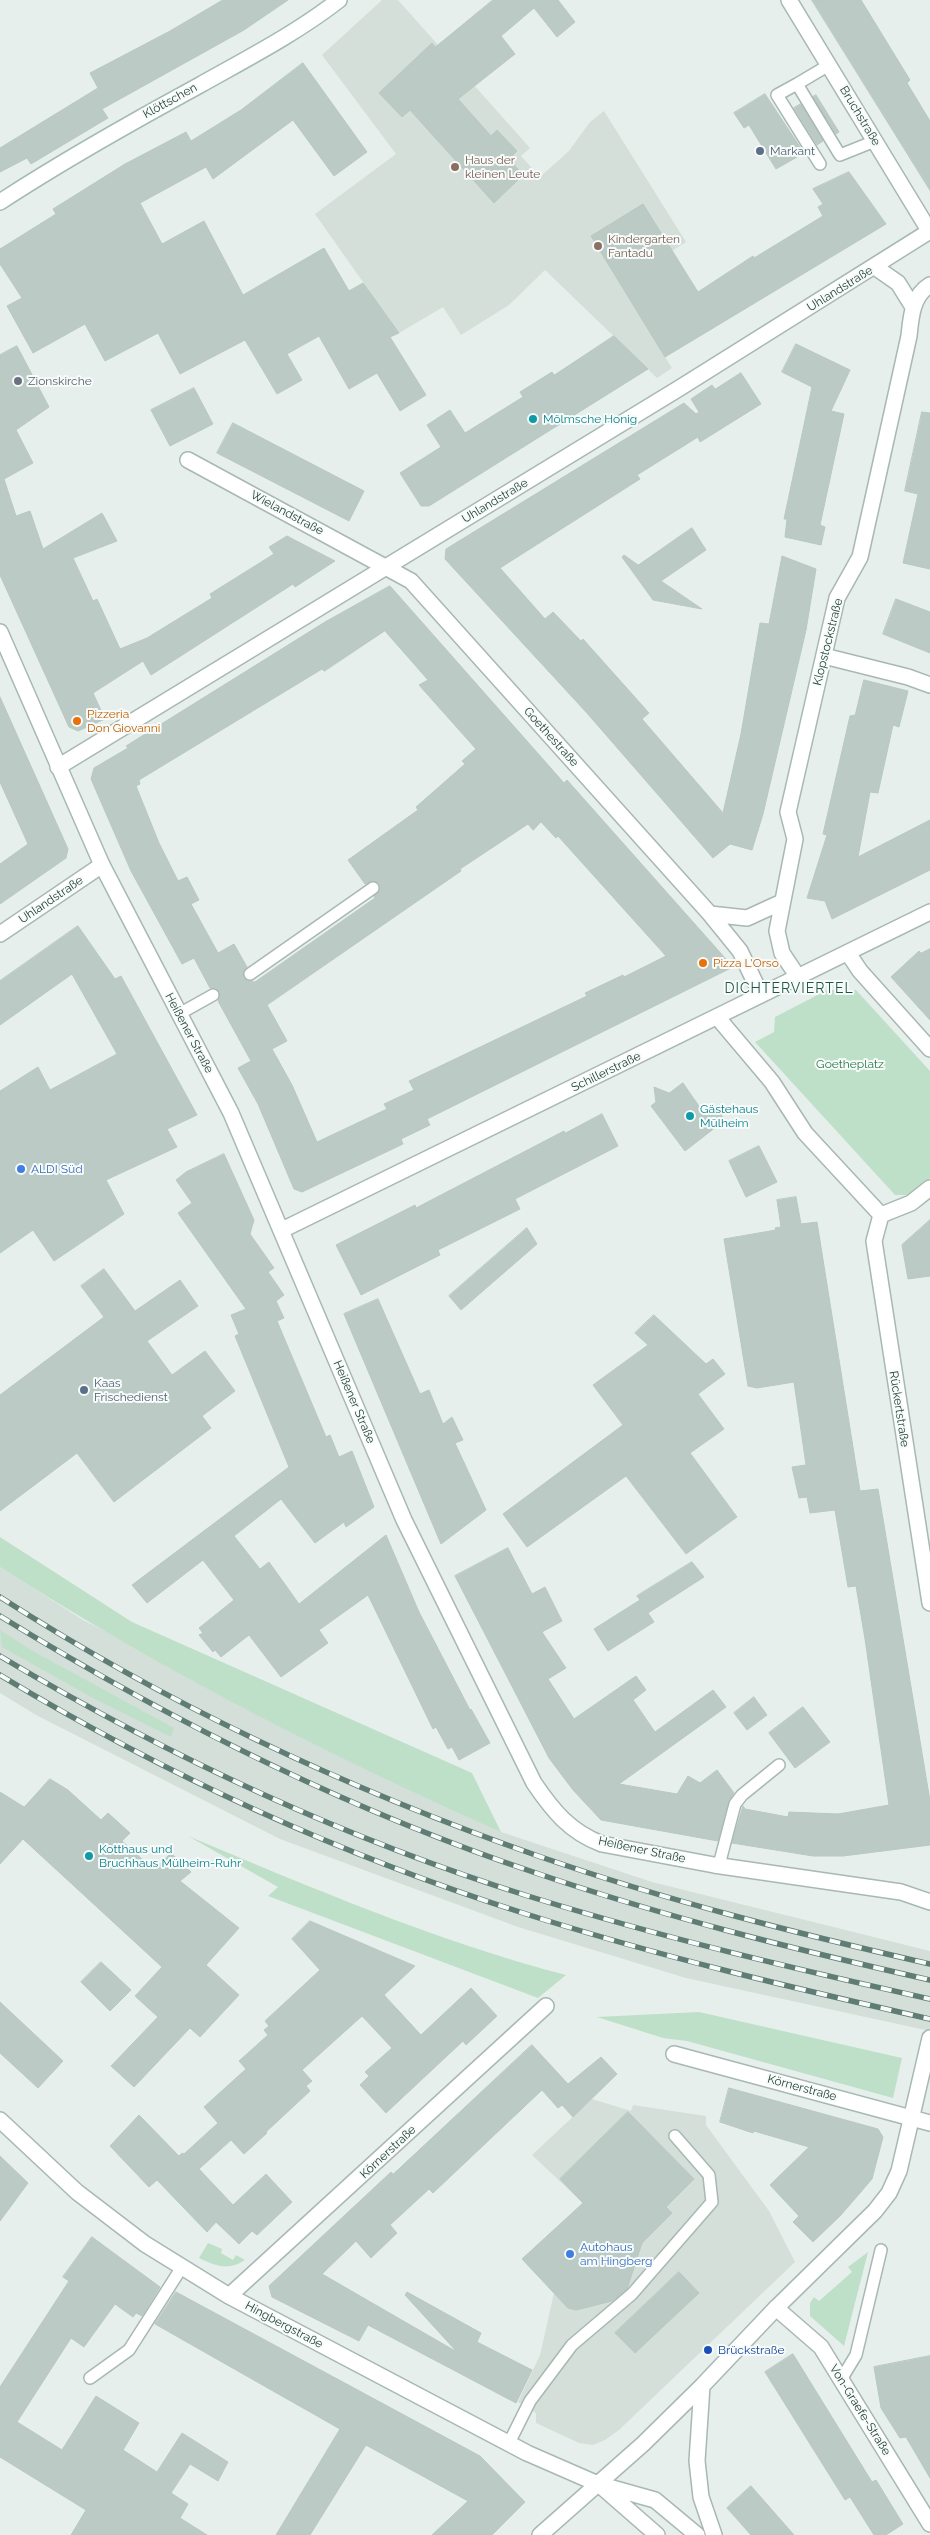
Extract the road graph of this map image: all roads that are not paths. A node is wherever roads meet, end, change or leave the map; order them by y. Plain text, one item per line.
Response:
1 (339, 0) edge
2 (789, 0) edge
3 (829, 65) junction
4 (797, 84) junction
5 (875, 141) junction
6 (820, 164) dead end
7 (0, 202) edge
8 (930, 231) edge
9 (875, 267) junction
10 (930, 286) edge
11 (913, 307) junction
12 (188, 460) dead end
13 (387, 567) junction
14 (0, 632) edge
15 (824, 656) junction
16 (930, 685) edge
17 (58, 766) junction
18 (102, 865) junction
19 (373, 888) dead end
20 (782, 902) junction
21 (930, 912) edge
22 (710, 914) junction
23 (0, 934) edge
24 (848, 953) junction
25 (250, 974) dead end
26 (798, 977) junction
27 (213, 995) dead end
28 (761, 996) junction
29 (179, 1014) junction
30 (718, 1018) junction
31 (930, 1050) edge
32 (930, 1188) edge
33 (881, 1215) junction
34 (282, 1230) junction
35 (930, 1603) edge
36 (779, 1764) dead end
37 (719, 1865) junction
38 (930, 1902) edge
39 (546, 2006) dead end
40 (930, 2038) edge
41 (674, 2054) dead end
42 (912, 2118) junction
43 (0, 2120) edge
44 (930, 2123) edge
45 (675, 2136) dead end
46 (881, 2250) dead end
47 (182, 2267) junction
48 (229, 2296) junction
49 (776, 2308) junction
50 (90, 2378) dead end
51 (842, 2378) junction
52 (702, 2386) junction
53 (509, 2443) junction
54 (598, 2484) junction
55 (930, 2524) edge
56 (540, 2535) edge
57 (657, 2535) edge
58 (697, 2535) edge
59 (714, 2535) edge

1 - 7 street, Klöttschen
2 - 3 street, Bruchstraße
3 - 4 lane
3 - 5 street, Bruchstraße
4 - 5 lane
4 - 6 lane
5 - 8 street, Bruchstraße
8 - 9 street, Uhlandstraße
9 - 11 street
9 - 13 street, Uhlandstraße
10 - 11 street, Klopstockstraße
11 - 15 street, Klopstockstraße
12 - 13 street, Wielandstraße
13 - 17 street, Uhlandstraße
13 - 22 street, Goethestraße
14 - 17 street, Heißener Straße
15 - 16 street
15 - 20 street, Klopstockstraße
17 - 18 street, Heißener Straße
18 - 23 street, Uhlandstraße
18 - 29 street, Heißener Straße
19 - 25 lane
20 - 22 street
20 - 26 street, Klopstockstraße
21 - 24 street, Schillerstraße
22 - 28 street, Goethestraße
24 - 26 street, Schillerstraße
24 - 31 street
26 - 28 street, Schillerstraße
27 - 29 lane
28 - 30 street, Schillerstraße
29 - 34 street, Heißener Straße
30 - 33 street
30 - 34 street, Schillerstraße
32 - 33 street
33 - 35 street, Rückertstraße
34 - 37 street, Heißener Straße
36 - 37 lane
37 - 38 street, Heißener Straße
39 - 48 street, Körnerstraße
40 - 42 street
41 - 42 street, Körnerstraße
42 - 44 street, Körnerstraße
42 - 49 street
43 - 47 street, Hingbergstraße
45 - 53 lane
46 - 51 lane
47 - 48 street, Hingbergstraße
47 - 50 lane
48 - 53 street, Hingbergstraße
49 - 51 street, Von-Graefe-Straße
49 - 52 street
51 - 55 street, Von-Graefe-Straße
52 - 54 street
52 - 59 street
53 - 54 street, Hingbergstraße
54 - 56 street
54 - 57 street, Hingbergstraße
54 - 58 street, Hingbergstraße

